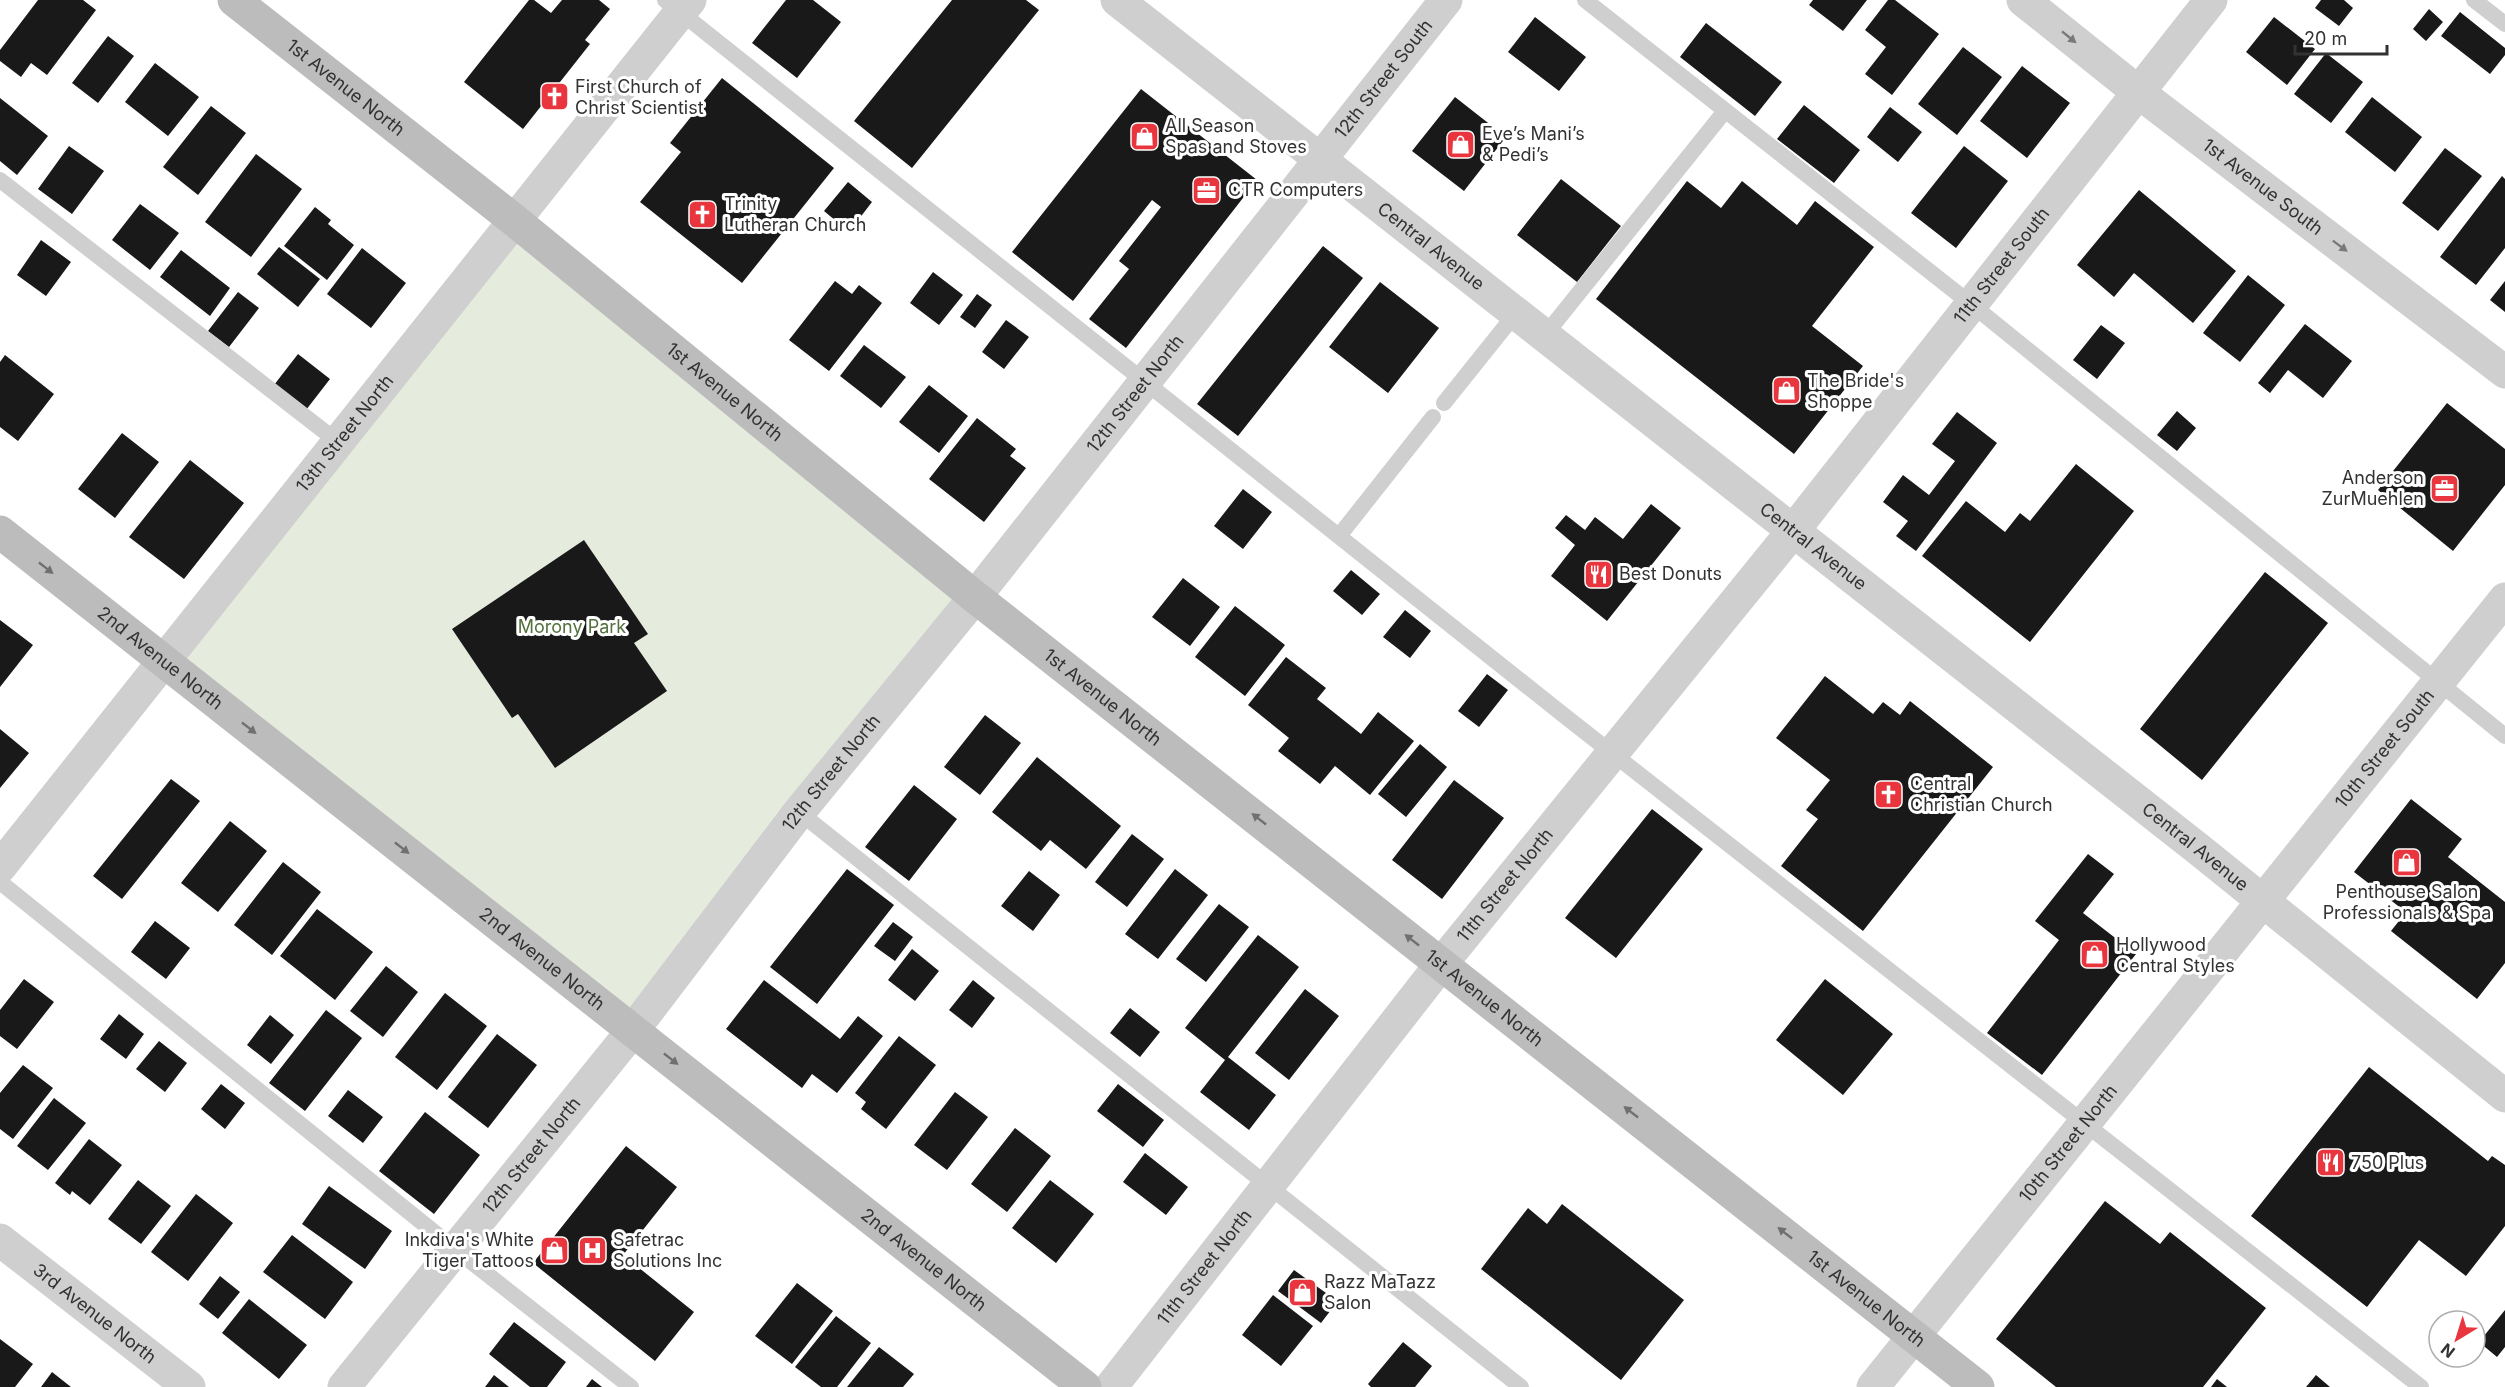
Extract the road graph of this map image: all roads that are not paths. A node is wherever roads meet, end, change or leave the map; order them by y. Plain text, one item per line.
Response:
1 (234, 0) edge
2 (1118, 0) edge
3 (1446, 0) edge
4 (1585, 0) edge
5 (2023, 0) edge
6 (2211, 0) edge
7 (2474, 0) edge
8 (679, 4) edge
9 (2505, 24) edge
10 (2138, 92) junction
11 (1725, 111) junction
12 (1320, 158) junction
13 (0, 180) edge
14 (514, 220) junction
15 (1971, 304) junction
16 (1516, 313) junction
17 (1545, 335) junction
18 (2505, 372) edge
19 (1144, 381) junction
20 (1444, 403) dead end
21 (1434, 417) dead end
22 (338, 442) junction
23 (1793, 531) junction
24 (0, 532) edge
25 (1339, 536) junction
26 (975, 597) junction
27 (2505, 599) edge
28 (164, 661) junction
29 (2438, 682) junction
30 (2505, 736) edge
31 (1613, 753) junction
32 (799, 812) junction
33 (0, 867) edge
34 (0, 882) edge
35 (2264, 901) junction
36 (1442, 963) junction
37 (634, 1029) junction
38 (2505, 1095) edge
39 (2084, 1124) junction
40 (1268, 1187) junction
41 (0, 1240) edge
42 (455, 1250) junction
43 (1914, 1335) junction
44 (189, 1387) edge
45 (344, 1387) edge
46 (631, 1387) edge
47 (1085, 1387) edge
48 (1112, 1387) edge
49 (1521, 1387) edge
50 (1874, 1387) edge
51 (1978, 1387) edge
52 (2421, 1387) edge

1 - 14 main road, 1st Avenue North
2 - 12 street, Central Avenue
3 - 12 street, 12th Street South
4 - 11 lane
5 -> 10 street, 1st Avenue South
6 - 10 street, 11th Street South
7 - 9 lane
8 - 14 street, 13th Street North
8 - 19 lane
10 - 15 street, 11th Street South
10 -> 18 street, 1st Avenue South
11 - 15 lane
11 - 17 lane
12 - 16 street, Central Avenue
12 - 19 street, 12th Street North
13 - 22 lane
14 - 22 street, 13th Street North
14 - 26 main road, 1st Avenue North
15 - 23 street, 11th Street South
15 - 29 lane
16 - 17 street, Central Avenue
16 - 20 lane
17 - 23 street, Central Avenue
19 - 25 lane
19 - 26 street, 12th Street North
21 - 25 lane
22 - 28 street, 13th Street North
23 - 31 street, 11th Street North
23 - 35 street, Central Avenue
24 -> 28 main road, 2nd Avenue North
25 - 31 lane
26 - 32 street, 12th Street North
36 -> 26 main road, 1st Avenue North
27 - 29 street, 10th Street South
28 - 33 street, 13th Street North
28 -> 37 main road, 2nd Avenue North
29 - 30 lane
29 - 35 street, 10th Street South
31 - 36 street, 11th Street North
31 - 39 lane
32 - 37 street, 12th Street North
32 - 40 lane
34 - 42 lane
35 - 38 street, Central Avenue
35 - 39 street, 10th Street North
36 - 40 street, 11th Street North
43 -> 36 main road, 1st Avenue North
37 - 42 street, 12th Street North
37 -> 47 main road, 2nd Avenue North
39 - 43 street, 10th Street North
39 - 52 lane
40 - 48 street, 11th Street North
40 - 49 lane
41 - 44 street, 3rd Avenue North
42 - 45 street, 12th Street North
42 - 46 lane
43 - 50 street, 10th Street North
43 - 51 main road, 1st Avenue North

